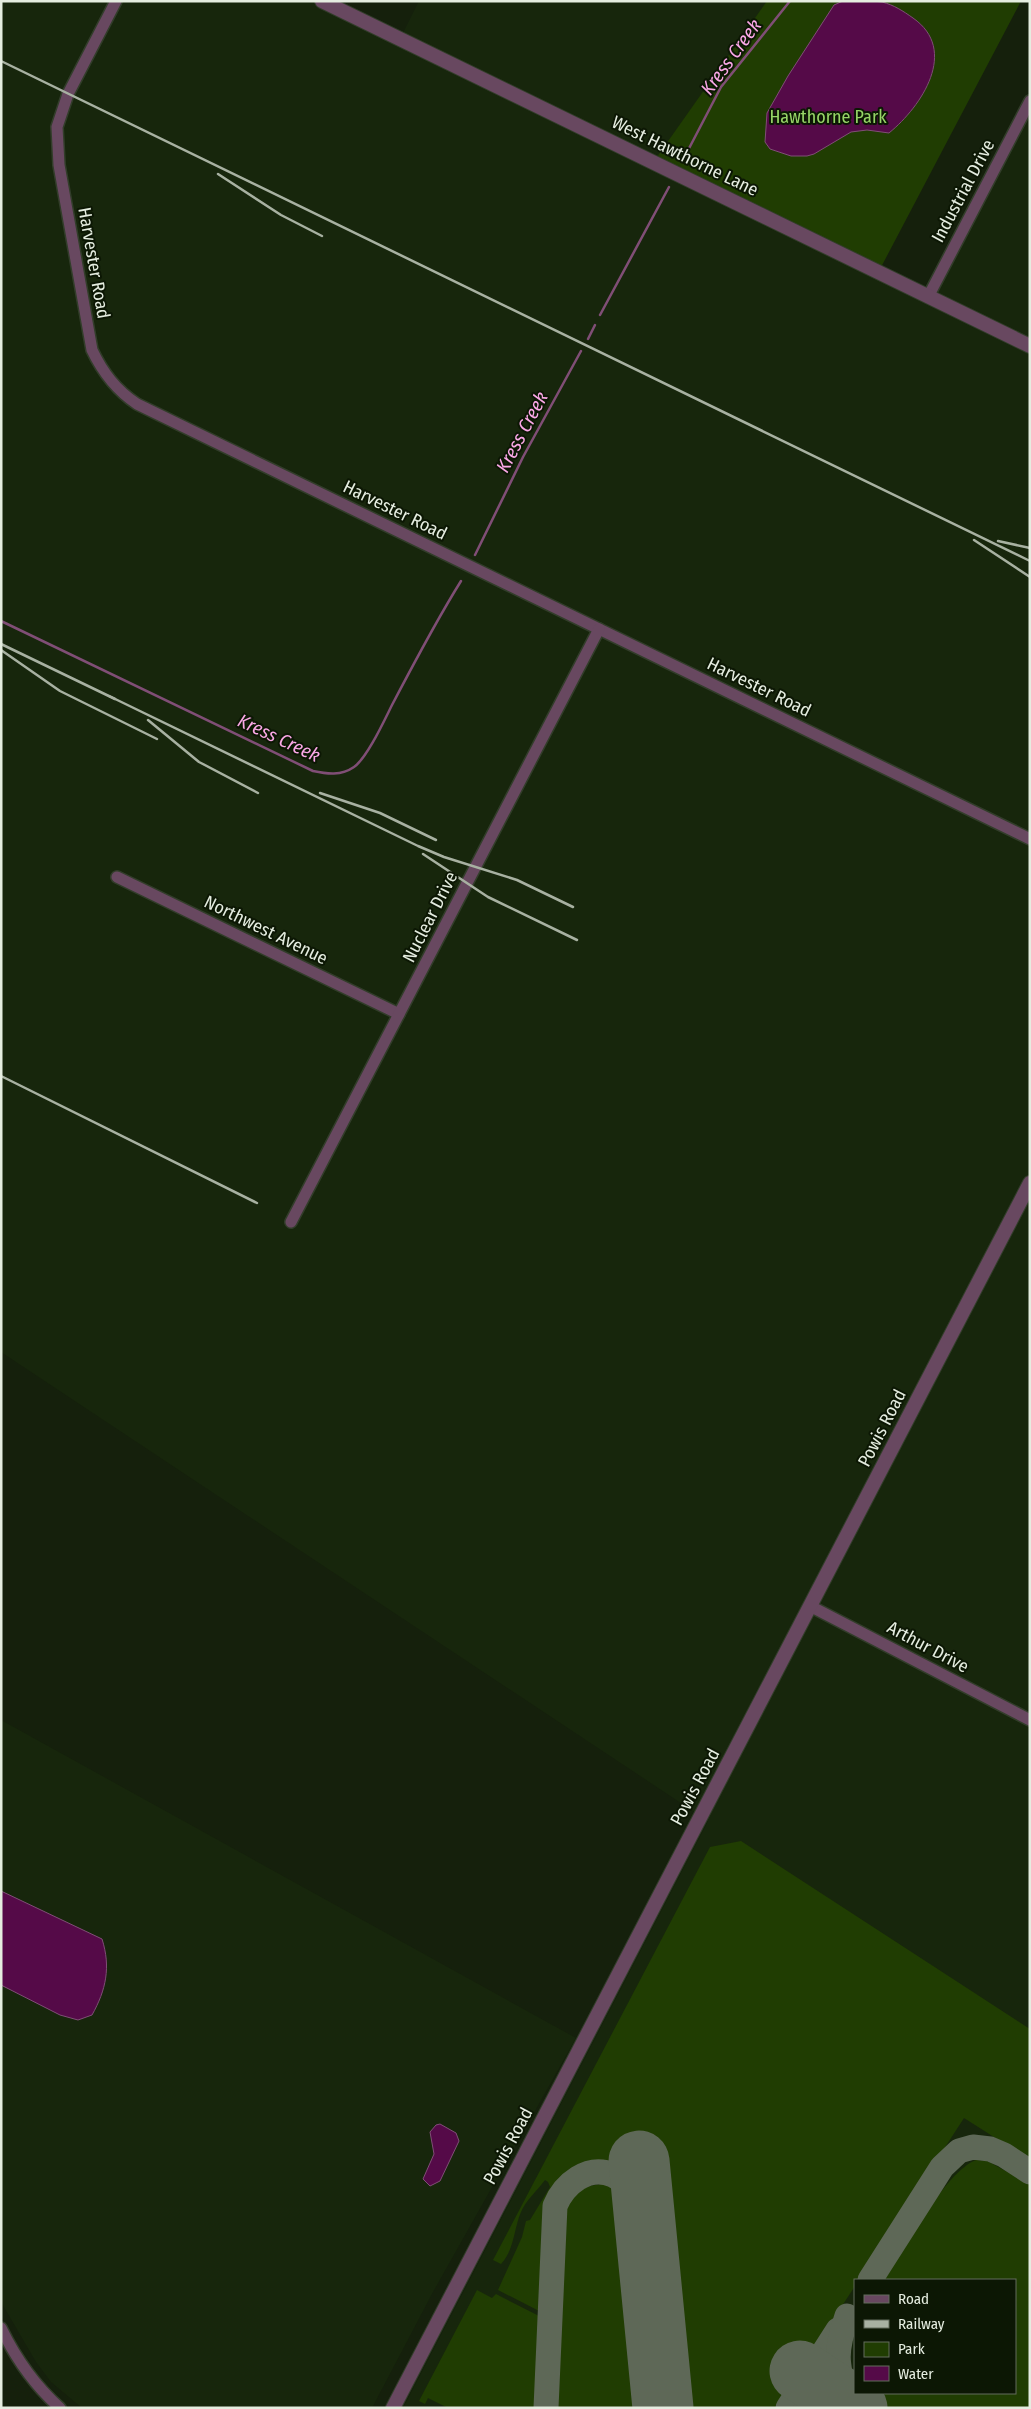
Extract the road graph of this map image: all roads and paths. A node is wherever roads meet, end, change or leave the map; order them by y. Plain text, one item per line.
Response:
1 (116, 1) edge
2 (322, 1) edge
3 (1030, 101) edge
4 (928, 297) junction
5 (1030, 346) edge
6 (599, 629) junction
7 (1030, 839) edge
8 (117, 877) dead end
9 (399, 1014) junction
10 (1030, 1183) edge
11 (292, 1222) dead end
12 (810, 1606) junction
13 (1030, 1720) edge
14 (1, 2328) edge
15 (60, 2408) edge
16 (393, 2408) edge

1 - 6 street, Harvester Road
2 - 4 street, West Hawthorne Lane
3 - 4 street, Industrial Drive
4 - 5 street, West Hawthorne Lane
6 - 7 street, Harvester Road
6 - 9 street, Nuclear Drive
8 - 9 street, Northwest Avenue
9 - 11 street, Nuclear Drive
10 - 12 street, Powis Road
12 - 13 street, Arthur Drive
12 - 16 street, Powis Road
14 - 15 street

